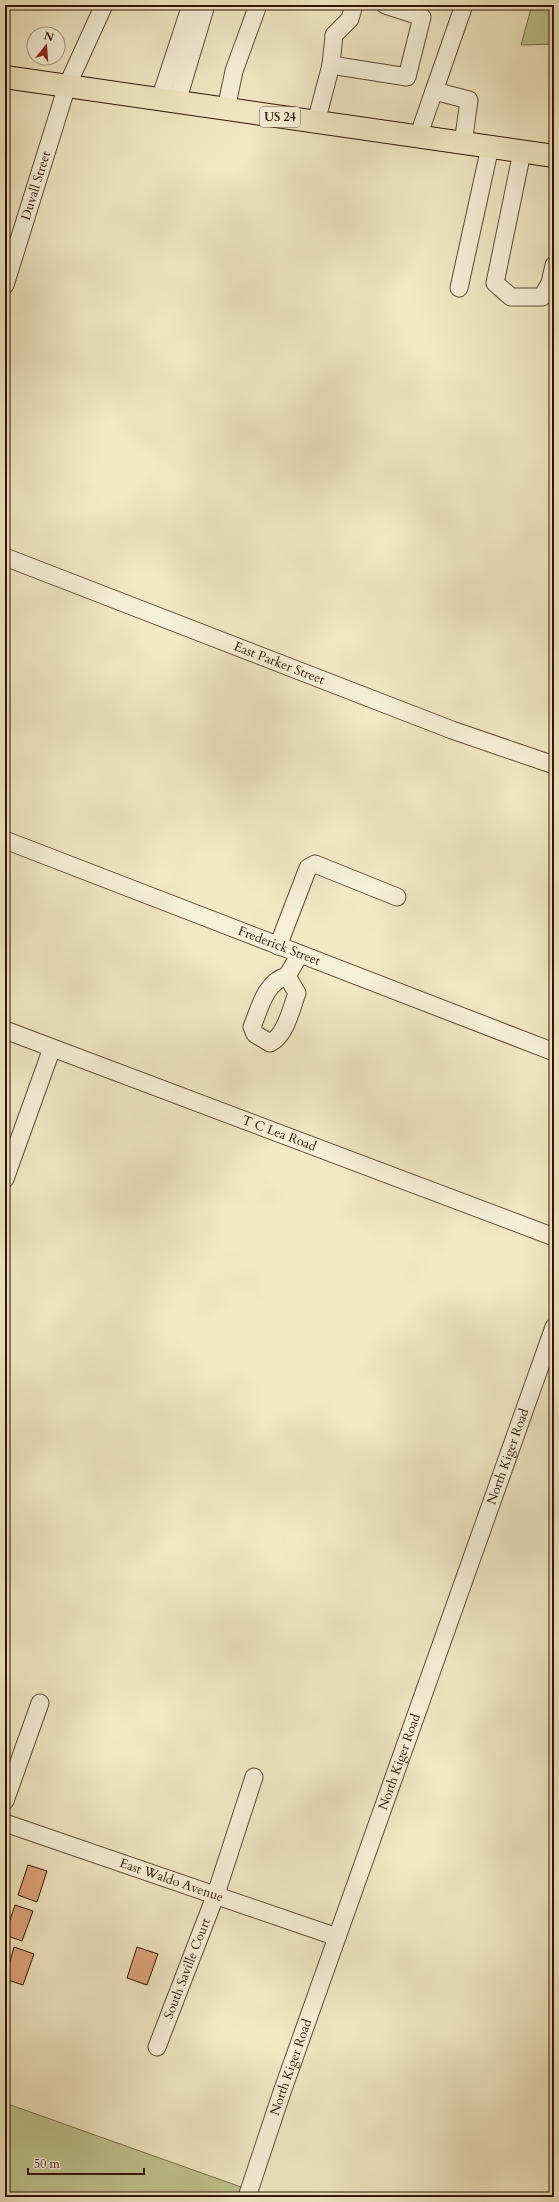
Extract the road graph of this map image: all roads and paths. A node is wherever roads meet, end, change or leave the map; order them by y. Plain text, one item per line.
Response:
1 (104, 5) edge
2 (191, 5) edge
3 (206, 5) edge
4 (258, 5) edge
5 (354, 5) edge
6 (385, 5) edge
7 (464, 5) edge
8 (331, 65) junction
9 (5, 77) edge
10 (67, 86) junction
11 (434, 91) junction
12 (169, 100) junction
13 (226, 109) junction
14 (316, 122) junction
15 (418, 137) junction
16 (463, 144) junction
17 (490, 147) junction
18 (522, 152) junction
19 (554, 156) edge
20 (554, 265) edge
21 (5, 285) edge
22 (459, 288) dead end
23 (5, 557) edge
24 (554, 765) edge
25 (5, 840) edge
26 (397, 896) dead end
27 (278, 946) junction
28 (300, 954) junction
29 (287, 976) dead end
30 (5, 1030) edge
31 (52, 1048) junction
32 (554, 1052) edge
33 (5, 1179) edge
34 (554, 1237) edge
35 (554, 1327) edge
36 (40, 1703) dead end
37 (254, 1777) dead end
38 (5, 1801) edge
39 (5, 1823) edge
40 (216, 1894) junction
41 (338, 1937) junction
42 (158, 2046) dead end
43 (247, 2197) edge

1 - 10 street, Duvall Street
2 - 12 street
3 - 12 street
4 - 13 street
5 - 8 street
6 - 8 street
7 - 11 street
8 - 14 street
9 - 10 main road, US 24
10 - 12 main road, US 24
10 - 21 street, Duvall Street
11 - 15 street
11 - 16 street
12 - 13 main road, US 24
13 - 14 main road, US 24
14 - 15 main road, US 24
15 - 16 main road, US 24
16 - 17 main road, US 24
17 - 18 main road, US 24
17 - 22 street
18 - 19 main road, US 24
18 - 20 street
23 - 24 street, East Parker Street
25 - 27 street, Frederick Street
26 - 27 street
27 - 28 street, Frederick Street
28 - 29 street
28 - 32 street, Frederick Street
30 - 31 street, T C Lea Road
31 - 33 street
31 - 34 street, T C Lea Road
35 - 41 street, North Kiger Road
36 - 38 street
37 - 40 street, South Saville Court
39 - 40 street, East Waldo Avenue
40 - 41 street, East Waldo Avenue
40 - 42 street, South Saville Court
41 - 43 street, North Kiger Road

